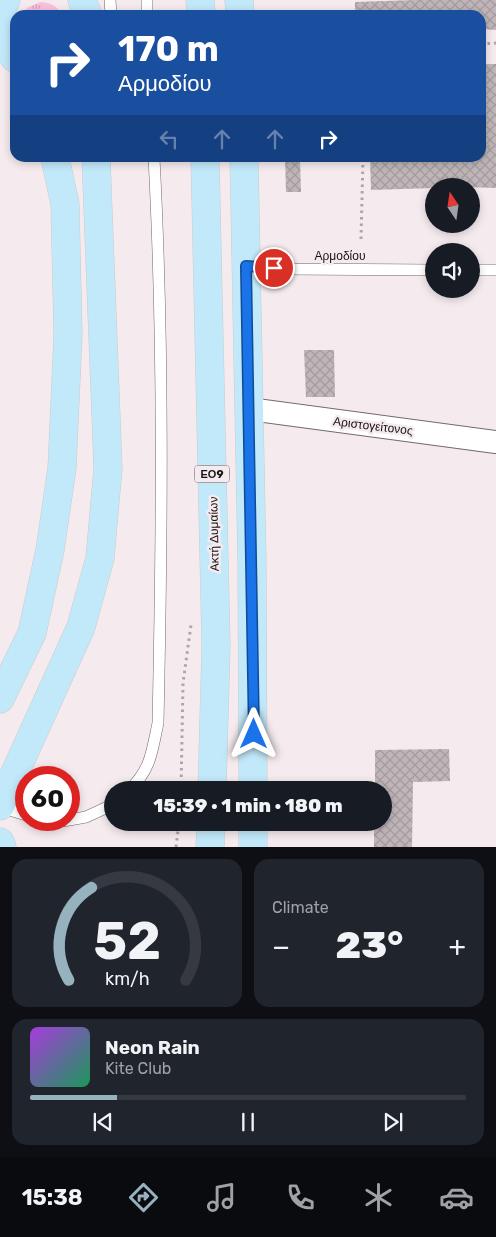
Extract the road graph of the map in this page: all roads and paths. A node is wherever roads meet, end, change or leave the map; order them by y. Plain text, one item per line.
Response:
1 (6, 0) edge
2 (5, 42) edge
3 (56, 162) edge
4 (96, 162) edge
5 (154, 162) edge
6 (205, 162) edge
7 (244, 162) edge
8 (362, 162) edge
9 (361, 239) dead end
10 (246, 266) junction
11 (425, 270) edge
12 (480, 270) edge
13 (496, 270) edge
14 (249, 410) junction
15 (496, 442) edge
16 (0, 699) edge
17 (138, 781) edge
18 (212, 781) edge
19 (253, 781) edge
20 (0, 806) edge
21 (104, 809) edge
22 (15, 811) edge
23 (80, 818) edge
24 (178, 831) edge
25 (253, 831) edge
26 (0, 842) edge
27 (2, 847) edge
28 (176, 847) edge
29 (253, 847) edge

1 - 2 main road
3 - 16 main road
4 - 20 main road
5 - 17 lane
6 - 18 main road, Ακτή Δυμαίων / ΕΟ9
7 - 10 main road
8 - 9 path
10 - 11 lane, Αρμοδίου
10 - 14 main road
12 - 13 lane
14 - 15 street, Αριστογείτονος
14 - 19 main road
20 - 22 lane
21 - 23 lane
24 - 28 path
25 - 29 main road
26 - 27 main road

